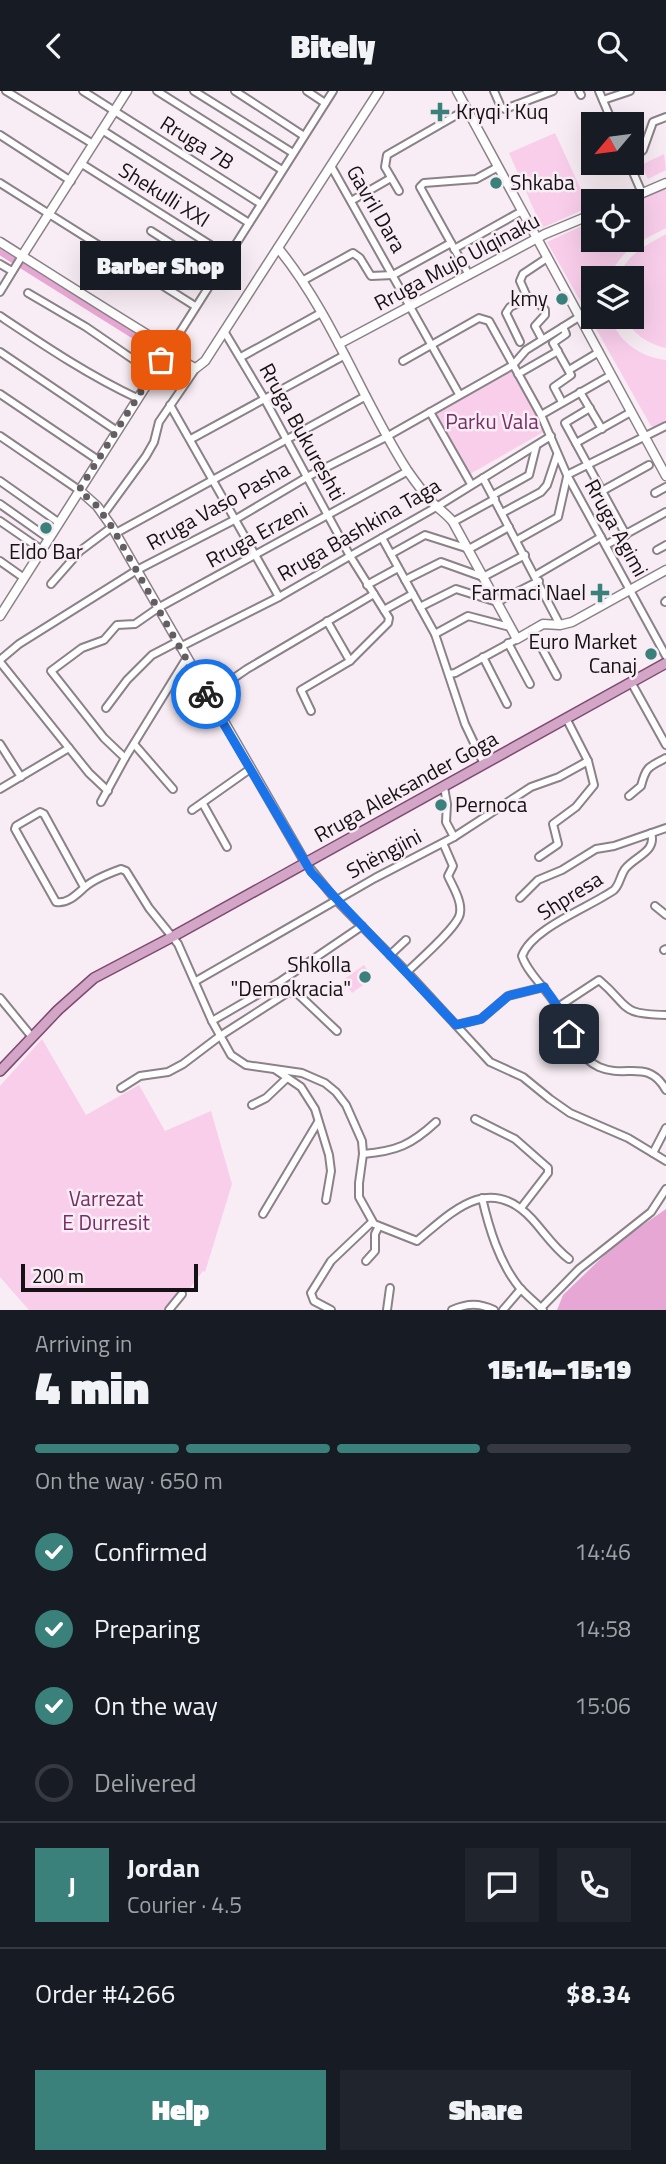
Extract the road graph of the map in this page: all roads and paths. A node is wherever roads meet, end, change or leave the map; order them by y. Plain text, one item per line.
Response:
1 (6, 91) edge
2 (82, 91) edge
3 (127, 91) edge
4 (157, 91) edge
5 (194, 91) edge
6 (235, 91) edge
7 (307, 91) edge
8 (333, 91) edge
9 (379, 91) edge
10 (457, 91) edge
11 (494, 91) edge
12 (553, 91) edge
13 (599, 91) edge
14 (630, 91) edge
15 (603, 100) junction
16 (326, 103) junction
17 (467, 109) junction
18 (114, 111) junction
19 (608, 112) edge
20 (666, 117) edge
21 (102, 130) junction
22 (0, 135) edge
23 (304, 136) junction
24 (93, 144) junction
25 (644, 147) edge
26 (293, 153) junction
27 (82, 164) junction
28 (331, 166) junction
29 (498, 167) junction
30 (282, 170) junction
31 (391, 178) junction
32 (71, 181) junction
33 (0, 183) edge
34 (666, 183) edge
35 (399, 191) dead end
36 (644, 192) edge
37 (351, 201) junction
38 (261, 204) junction
39 (522, 211) junction
40 (49, 214) junction
41 (581, 219) edge
42 (249, 223) junction
43 (151, 231) dead end
44 (537, 239) junction
45 (0, 242) edge
46 (452, 246) junction
47 (278, 248) junction
48 (228, 256) junction
49 (21, 258) junction
50 (547, 258) junction
51 (0, 264) edge
52 (13, 269) junction
53 (217, 273) junction
54 (393, 275) junction
55 (469, 275) junction
56 (302, 281) junction
57 (0, 292) edge
58 (28, 293) dead end
59 (528, 299) junction
60 (195, 306) junction
61 (411, 306) junction
62 (320, 313) junction
63 (0, 316) edge
64 (579, 317) junction
65 (563, 327) junction
66 (224, 331) junction
67 (542, 339) junction
68 (520, 342) dead end
69 (338, 344) junction
70 (432, 344) junction
71 (170, 348) junction
72 (558, 351) junction
73 (0, 352) edge
74 (599, 352) junction
75 (345, 355) junction
76 (241, 357) junction
77 (402, 361) dead end
78 (513, 365) junction
79 (196, 368) junction
80 (569, 370) junction
81 (153, 373) junction
82 (518, 374) junction
83 (611, 375) junction
84 (580, 392) junction
85 (0, 394) edge
86 (459, 394) junction
87 (366, 396) junction
88 (137, 398) junction
89 (264, 398) junction
90 (562, 402) junction
91 (170, 405) junction
92 (590, 408) junction
93 (430, 412) junction
94 (631, 412) junction
95 (541, 415) junction
96 (666, 426) edge
97 (601, 429) junction
98 (117, 431) junction
99 (0, 436) edge
100 (388, 436) junction
101 (551, 436) junction
102 (644, 436) junction
103 (191, 439) junction
104 (286, 440) junction
105 (576, 443) junction
106 (536, 447) junction
107 (558, 453) junction
108 (98, 460) junction
109 (587, 465) junction
110 (649, 465) dead end
111 (408, 471) junction
112 (567, 475) junction
113 (666, 476) edge
114 (307, 477) junction
115 (483, 478) junction
116 (213, 480) junction
117 (0, 481) edge
118 (471, 484) junction
119 (666, 487) edge
120 (79, 490) junction
121 (602, 491) junction
122 (655, 493) dead end
123 (494, 497) junction
124 (0, 504) edge
125 (438, 506) junction
126 (666, 512) edge
127 (502, 513) junction
128 (103, 515) junction
129 (328, 516) junction
130 (236, 519) junction
131 (0, 521) edge
132 (453, 521) junction
133 (58, 522) junction
134 (509, 527) junction
135 (114, 530) junction
136 (626, 534) junction
137 (601, 537) junction
138 (48, 538) junction
139 (382, 538) junction
140 (517, 540) junction
141 (606, 545) junction
142 (666, 545) edge
143 (41, 549) junction
144 (469, 549) junction
145 (657, 550) dead end
146 (391, 554) junction
147 (524, 555) junction
148 (256, 556) junction
149 (350, 557) junction
150 (0, 561) edge
151 (398, 568) junction
152 (666, 570) edge
153 (137, 571) junction
154 (24, 577) junction
155 (483, 577) junction
156 (537, 578) junction
157 (405, 580) junction
158 (51, 584) dead end
159 (368, 585) junction
160 (629, 589) junction
161 (374, 594) junction
162 (413, 594) junction
163 (279, 597) junction
164 (497, 603) junction
165 (420, 607) junction
166 (158, 608) junction
167 (384, 610) junction
168 (0, 616) edge
169 (327, 621) junction
170 (560, 625) junction
171 (510, 627) junction
172 (532, 630) junction
173 (435, 634) junction
174 (512, 641) junction
175 (178, 644) junction
176 (666, 656) edge
177 (483, 657) junction
178 (186, 659) junction
179 (0, 661) edge
180 (350, 661) junction
181 (666, 663) edge
182 (449, 674) junction
183 (557, 676) dead end
184 (631, 682) junction
185 (530, 684) dead end
186 (208, 696) junction
187 (507, 704) dead end
188 (106, 708) dead end
189 (311, 711) dead end
190 (566, 718) junction
191 (0, 744) edge
192 (134, 744) junction
193 (666, 745) edge
194 (69, 748) junction
195 (125, 758) junction
196 (666, 758) edge
197 (589, 761) junction
198 (484, 764) junction
199 (250, 769) junction
200 (22, 777) junction
201 (444, 787) junction
202 (0, 789) edge
203 (173, 789) dead end
204 (108, 790) junction
205 (629, 796) dead end
206 (101, 802) dead end
207 (203, 804) junction
208 (192, 810) dead end
209 (666, 828) edge
210 (651, 833) junction
211 (454, 837) junction
212 (443, 843) junction
213 (227, 847) dead end
214 (538, 857) dead end
215 (305, 862) junction
216 (84, 887) junction
217 (520, 898) dead end
218 (336, 900) junction
219 (655, 906) dead end
220 (666, 915) edge
221 (362, 926) junction
222 (172, 937) junction
223 (406, 940) dead end
224 (390, 955) junction
225 (407, 972) junction
226 (196, 981) junction
227 (544, 987) junction
228 (0, 998) edge
229 (558, 1007) junction
230 (666, 1015) edge
231 (212, 1021) junction
232 (456, 1025) junction
233 (337, 1031) dead end
234 (220, 1035) junction
235 (32, 1037) junction
236 (274, 1069) junction
237 (0, 1070) edge
238 (287, 1078) junction
239 (121, 1088) dead end
240 (666, 1090) edge
241 (252, 1105) dead end
242 (475, 1119) dead end
243 (318, 1122) junction
244 (436, 1122) dead end
245 (666, 1128) edge
246 (653, 1153) junction
247 (363, 1154) junction
248 (666, 1161) edge
249 (666, 1189) edge
250 (482, 1198) junction
251 (326, 1200) dead end
252 (521, 1208) junction
253 (263, 1214) dead end
254 (372, 1222) junction
255 (378, 1227) junction
256 (569, 1259) dead end
257 (366, 1261) dead end
258 (390, 1288) dead end
259 (521, 1289) junction
260 (182, 1294) dead end
261 (542, 1309) edge
262 (169, 1310) edge
263 (331, 1310) edge
264 (387, 1310) edge
265 (452, 1310) edge
266 (494, 1310) edge
267 (503, 1310) edge

1 - 24 street
2 - 18 street, Rruga 7B
3 - 18 street
4 - 30 street
5 - 26 street
6 - 23 street
7 - 16 street
8 - 16 street
9 - 28 street
10 - 17 street
11 - 12 street
13 - 15 street
14 - 15 street
15 - 19 street
16 - 23 street
17 - 29 street
17 - 31 street
18 - 21 street
18 - 38 street, Rruga 7B
20 - 25 street
21 - 24 street
21 - 42 street
22 - 32 street
23 - 26 street
24 - 27 street
26 - 30 street
27 - 32 street
27 - 48 street, Shekulli XXI
28 - 37 street, Gavril Dara
28 - 47 street
29 - 39 street
29 - 46 street
30 - 38 street
31 - 35 street
31 - 37 street
32 - 40 street
33 - 40 street
34 - 36 street
37 - 54 street, Gavril Dara
38 - 42 street
39 - 44 street
39 - 46 street
40 - 49 street
40 - 60 street
41 - 44 street, Rruga Mujo Ulqinaku
42 - 48 street
43 - 53 street
44 - 50 street
44 - 55 street, Rruga Mujo Ulqinaku
45 - 49 street
46 - 54 street
46 - 55 street
47 - 56 street
47 - 66 street
48 - 53 street
49 - 52 street
49 - 71 street
50 - 59 street
50 - 64 street
51 - 52 street
52 - 57 street
53 - 60 street
54 - 56 street
54 - 61 street, Gavril Dara
55 - 61 street, Rruga Mujo Ulqinaku
56 - 62 street
58 - 81 street
59 - 67 street
59 - 68 street
60 - 71 street
61 - 69 street, Rruga Mujo Ulqinaku
61 - 70 street, Gavril Dara
62 - 69 street
62 - 76 street
63 - 88 street
64 - 65 street, Rruga Vaso Pasha
64 - 74 street
65 - 67 street, Rruga Vaso Pasha
65 - 72 street
66 - 76 street, Rruga Bukureshti
66 - 79 street
67 - 78 street, Rruga Vaso Pasha
69 - 75 street
70 - 77 street
70 - 78 street, Rruga Agimi
70 - 86 street, Gavril Dara
71 - 79 street
71 - 81 street
72 - 80 street
72 - 82 street
73 - 98 street
74 - 80 street
74 - 83 street
75 - 87 street
75 - 89 street
76 - 89 street, Rruga Bukureshti
78 - 82 street, Rruga Agimi
78 - 86 street, Rruga Vaso Pasha
79 - 91 street
80 - 90 street
81 - 88 street
82 - 95 street, Rruga Agimi
83 - 84 street
83 - 94 street
84 - 90 street
84 - 92 street
85 - 108 street
86 - 93 street, Rruga Vaso Pasha
87 - 100 street
87 - 104 street
88 - 98 street
89 - 103 street
89 - 104 street, Rruga Bukureshti
90 - 95 street
91 - 103 street
91 - 128 street
92 - 97 street
92 - 105 street
93 - 100 street, Rruga Vaso Pasha
93 - 118 street
94 - 97 street
94 - 102 street
95 - 101 street, Rruga Agimi
96 - 102 street
97 - 105 street
98 - 108 street
99 - 120 street
100 - 111 street
100 - 114 street, Rruga Vaso Pasha
101 - 106 street, Rruga Bashkina Taga
101 - 107 street, Rruga Agimi
102 - 109 street
102 - 113 street
103 - 116 street
104 - 114 street, Rruga Bukureshti
104 - 116 street
105 - 109 street
106 - 115 street, Rruga Bashkina Taga
106 - 123 street
107 - 112 street, Rruga Agimi
107 - 127 street
108 - 120 street
109 - 112 street
109 - 121 street
110 - 121 street
111 - 125 street
111 - 129 street, Rruga Erzeni
112 - 137 street, Rruga Agimi
112 - 140 street
114 - 129 street, Rruga Bukureshti
114 - 130 street, Rruga Vaso Pasha
115 - 118 street, Rruga Bashkina Taga
115 - 123 street
116 - 130 street
116 - 135 street
117 - 133 street
118 - 125 street, Rruga Bashkina Taga
119 - 122 street
120 - 128 street
120 - 133 street
121 - 136 street
123 - 127 street
123 - 132 street
124 - 138 street
125 - 132 street
125 - 139 street, Rruga Bashkina Taga
126 - 136 street
127 - 134 street
128 - 135 street
129 - 148 street, Rruga Erzeni
129 - 149 street, Rruga Bukureshti
130 - 148 street
130 - 153 street, Rruga Vaso Pasha
131 - 143 street
132 - 144 street
133 - 138 street
134 - 140 street
134 - 144 street
135 - 153 street
135 - 158 street
136 - 141 street
137 - 141 street, Rruga Agimi
137 - 156 street
138 - 143 street
139 - 146 street
139 - 149 street, Rruga Bashkina Taga
140 - 147 street
141 - 160 street, Rruga Agimi
142 - 145 street
143 - 154 street
144 - 146 street
144 - 155 street
146 - 151 street
147 - 155 street
147 - 156 street
148 - 163 street
148 - 166 street, Rruga Erzeni
149 - 159 street, Rruga Bukureshti
149 - 163 street, Rruga Bashkina Taga
150 - 154 street
151 - 157 street
151 - 159 street
152 - 160 street
153 - 166 street
153 - 179 street, Rruga Vaso Pasha
154 - 168 street
155 - 157 street
155 - 164 street
156 - 164 street
156 - 170 street
157 - 162 street
159 - 161 street, Rruga Bukureshti
160 - 170 street
160 - 176 street, Rruga Agimi
161 - 167 street, Rruga Bukureshti
161 - 169 street
162 - 165 street
162 - 167 street
163 - 175 street, Rruga Bashkina Taga
164 - 165 street
164 - 171 street
165 - 173 street
166 - 175 street
166 - 195 street, Rruga Erzeni
167 - 180 street, Rruga Bukureshti
169 - 180 street
169 - 186 street
170 - 172 street
171 - 173 street
171 - 174 street
172 - 174 street
172 - 183 street
173 - 182 street
174 - 177 street
174 - 185 street
175 - 178 street
175 - 188 street, Rruga Bashkina Taga
177 - 182 street
177 - 187 street
178 - 186 street
178 - 192 street
179 - 194 street
180 - 189 street
181 - 184 main road, Rruga Aleksander Goga
182 - 198 street
184 - 190 main road, Rruga Aleksander Goga
184 - 193 street
186 - 199 street
190 - 197 street
190 - 198 main road, Rruga Aleksander Goga
191 - 200 street
192 - 195 street
192 - 203 street
194 - 200 street
194 - 204 street
195 - 204 street
196 - 205 street
197 - 211 street, Shëngjini
197 - 214 street
198 - 201 main road, Rruga Aleksander Goga
199 - 207 street
199 - 215 street
200 - 202 street
201 - 211 street
201 - 215 main road, Rruga Aleksander Goga
204 - 206 street
207 - 208 street
207 - 213 street
209 - 210 street
210 - 217 street
210 - 227 street, Shpresa
211 - 212 street, Shëngjini
212 - 218 street, Shëngjini
212 - 225 street
215 - 218 street
215 - 222 main road, Rruga Aleksander Goga
216 - 216 street
216 - 222 street
218 - 221 street
218 - 226 street, Shëngjini
219 - 220 street
221 - 224 street
221 - 231 street
222 - 226 street
222 - 235 main road, Rruga Aleksander Goga
223 - 224 street
224 - 225 street
225 - 232 street
226 - 231 street
227 - 229 street
227 - 232 street
228 - 235 street
229 - 230 street
229 - 240 street
231 - 234 street
232 - 246 street
233 - 234 street
234 - 236 street
234 - 239 street
235 - 237 main road, Rruga Aleksander Goga
236 - 238 street
236 - 247 street
238 - 241 street
238 - 243 street
242 - 252 street
243 - 251 street
243 - 253 street
244 - 247 street
245 - 246 street
246 - 248 street
247 - 254 street
249 - 261 street
250 - 252 street
250 - 255 street
250 - 259 street
252 - 256 street
254 - 255 street
254 - 263 street
255 - 257 street
258 - 264 street
259 - 261 street
259 - 267 street
260 - 262 street
265 - 266 street

